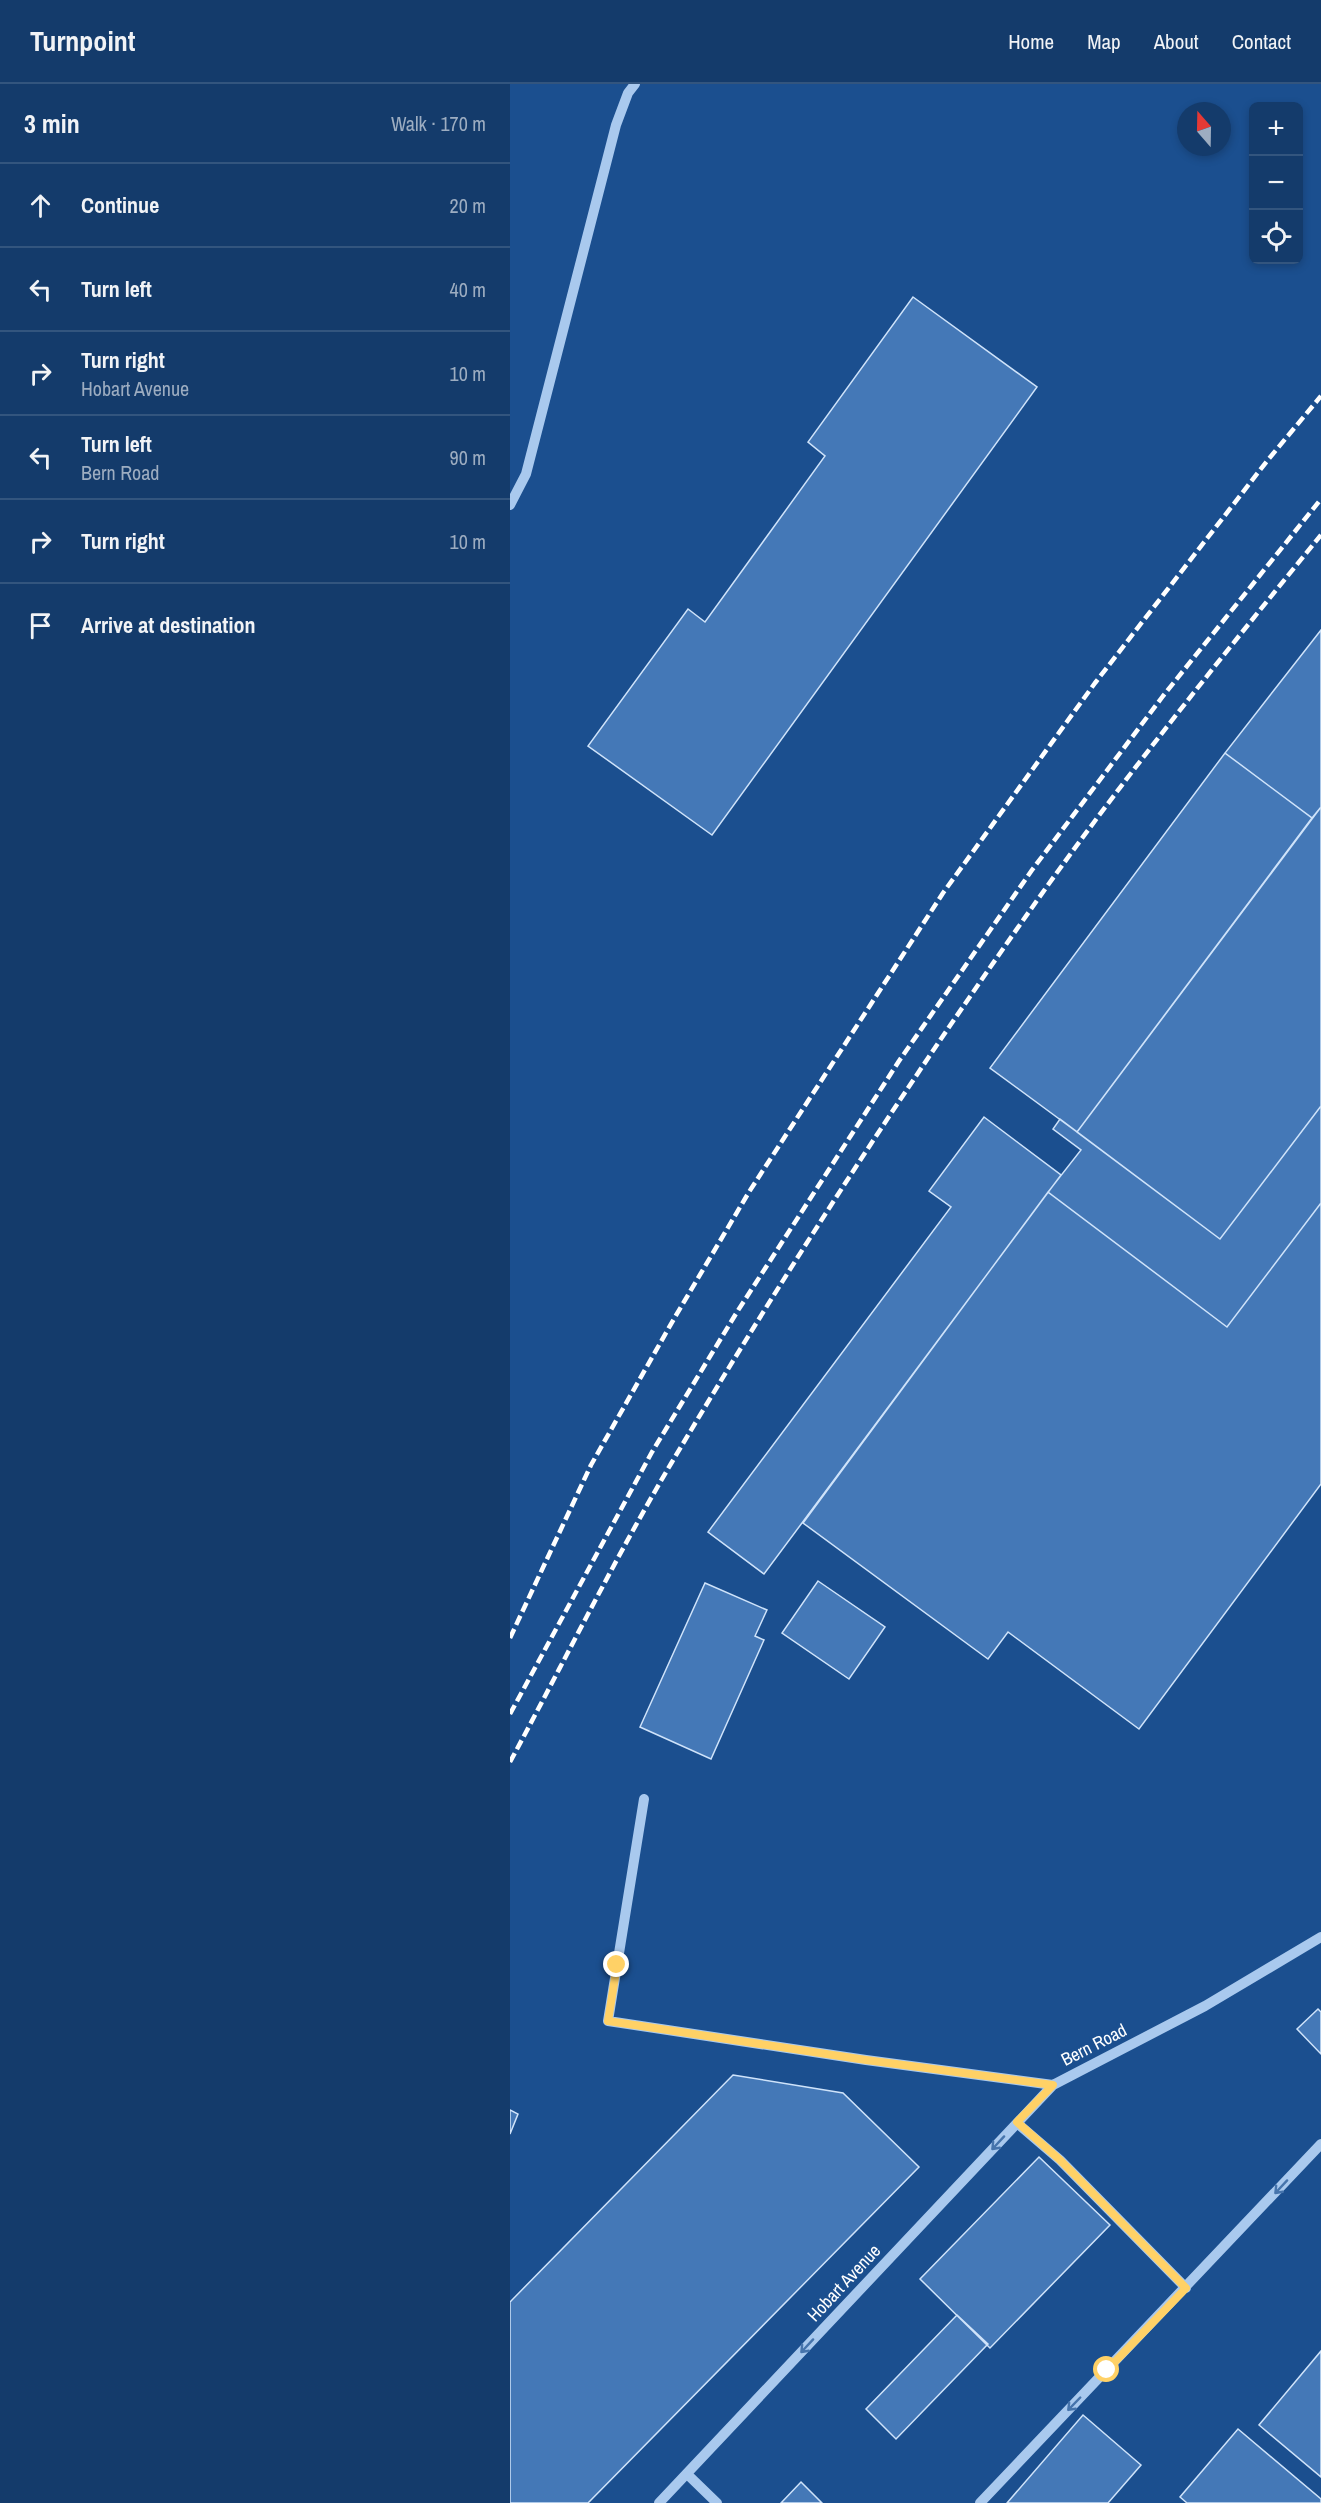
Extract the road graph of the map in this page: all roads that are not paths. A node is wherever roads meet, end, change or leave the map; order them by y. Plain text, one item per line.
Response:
1 (629, 87) edge
2 (510, 505) edge
3 (644, 1799) dead end
4 (1321, 1937) edge
5 (1053, 2085) junction
6 (1017, 2122) junction
7 (1321, 2144) edge
8 (1186, 2288) junction
9 (687, 2474) junction
10 (659, 2503) edge
11 (717, 2503) edge
12 (980, 2503) edge

1 - 2 street
3 - 5 street, Bern Road
4 - 5 street, Bern Road
5 - 6 street, Hobart Avenue
6 - 8 street
6 -> 9 street, Hobart Avenue
7 -> 8 street
8 -> 12 street
9 - 10 street, Hobart Avenue
9 - 11 street

